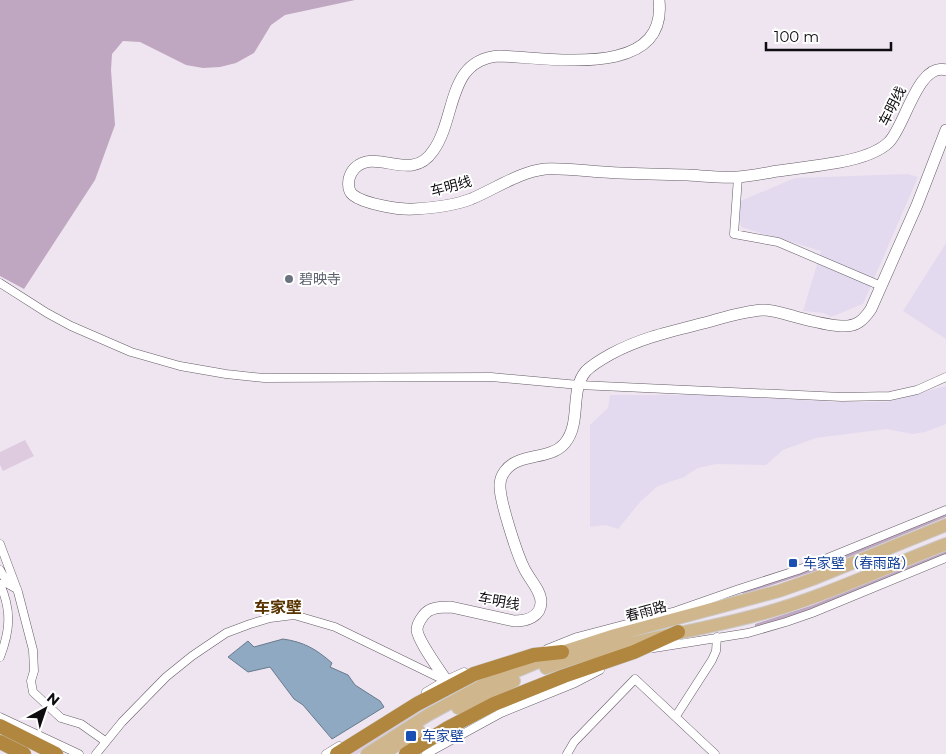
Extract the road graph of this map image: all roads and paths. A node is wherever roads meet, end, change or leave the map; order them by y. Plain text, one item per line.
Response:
1 (659, 0) edge
2 (946, 70) edge
3 (946, 130) edge
4 (738, 177) junction
5 (0, 283) edge
6 (881, 286) junction
7 (946, 377) edge
8 (579, 385) junction
9 (946, 510) edge
10 (946, 525) edge
11 (0, 544) edge
12 (946, 544) edge
13 (946, 558) edge
14 (0, 570) edge
15 (0, 584) edge
16 (17, 589) junction
17 (729, 605) junction
18 (676, 611) junction
19 (678, 632) junction
20 (717, 637) junction
21 (562, 652) junction
22 (634, 652) junction
23 (534, 655) junction
24 (0, 657) edge
25 (452, 681) junction
26 (676, 716) junction
27 (0, 717) edge
28 (0, 726) edge
29 (105, 741) junction
30 (0, 742) edge
31 (24, 754) edge
32 (56, 754) edge
33 (79, 754) edge
34 (96, 754) edge
35 (326, 754) edge
36 (337, 754) edge
37 (366, 754) edge
38 (383, 754) edge
39 (406, 754) edge
40 (426, 754) edge
41 (567, 754) edge
42 (715, 754) edge

1 - 4 main road, 车明线
2 - 4 main road, 车明线
3 - 6 main road, 车明线
4 - 6 street
5 - 8 street
6 - 8 main road, 车明线
7 - 8 street
8 - 25 main road, 车明线
9 - 18 street
10 - 17 main road, 春雨路
11 - 16 street
12 - 19 main road, 春雨路
13 - 20 street
14 - 16 street
15 - 24 street
16 - 29 street
17 - 18 main road
17 - 21 main road, 春雨路
18 - 23 street
19 - 22 highway
19 - 38 main road, 春雨路
20 - 22 street
20 - 26 street
21 - 23 highway
21 - 37 main road, 春雨路
22 - 39 highway
22 - 40 street
23 - 25 highway
25 - 29 street
25 - 35 street
25 - 36 highway
26 - 41 street
26 - 42 street
27 - 33 street
28 - 32 highway
29 - 34 street
30 - 31 highway

